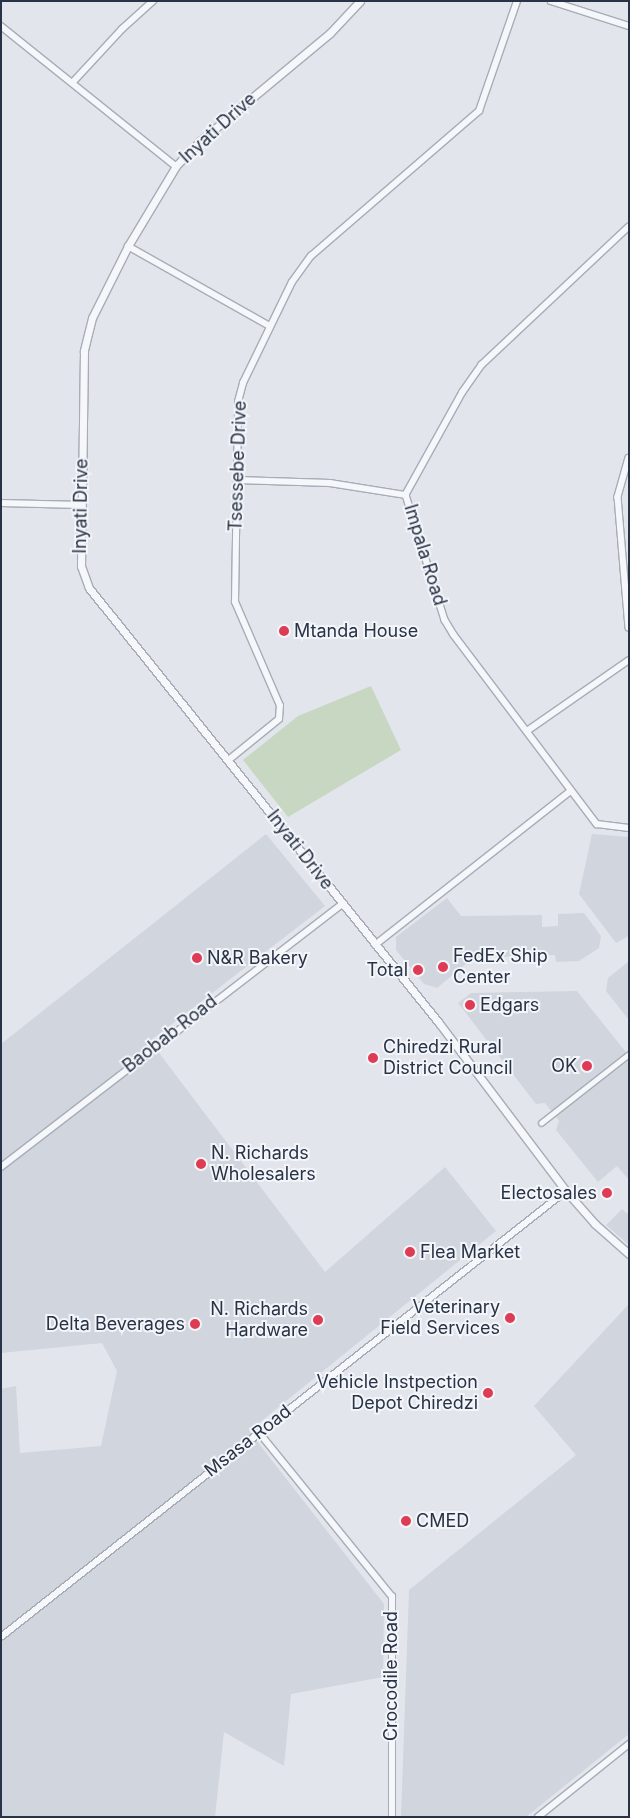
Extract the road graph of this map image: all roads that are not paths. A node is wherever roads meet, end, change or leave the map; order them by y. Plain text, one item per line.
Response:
1 (153, 1) edge
2 (360, 1) edge
3 (517, 1) edge
4 (551, 1) edge
5 (1, 26) edge
6 (629, 26) edge
7 (73, 82) junction
8 (176, 166) junction
9 (629, 227) edge
10 (128, 246) junction
11 (270, 326) junction
12 (629, 458) edge
13 (237, 480) junction
14 (406, 495) junction
15 (1, 503) edge
16 (81, 505) junction
17 (629, 628) edge
18 (629, 660) edge
19 (526, 731) junction
20 (230, 759) junction
21 (571, 791) junction
22 (629, 828) edge
23 (342, 904) junction
24 (375, 945) junction
25 (629, 1054) edge
26 (541, 1123) dead end
27 (1, 1167) edge
28 (566, 1191) junction
29 (629, 1254) edge
30 (259, 1432) junction
31 (1, 1637) edge
32 (629, 1744) edge
33 (392, 1817) edge
34 (538, 1817) edge

1 - 7 street
2 - 8 street, Inyati Drive
3 - 11 street, Tsessebe Drive
4 - 6 street
5 - 7 street
7 - 8 street
8 - 10 street, Inyati Drive
9 - 14 street, Impala Road
10 - 11 street
10 - 16 street, Inyati Drive
11 - 13 street, Tsessebe Drive
12 - 17 street
13 - 14 street
13 - 20 street, Tsessebe Drive
14 - 19 street, Impala Road
15 - 16 street
16 - 20 street, Inyati Drive
18 - 19 street
19 - 21 street, Impala Road
20 - 23 street, Inyati Drive
21 - 22 street, Impala Road
21 - 24 street
23 - 24 street, Inyati Drive
23 - 27 street, Baobab Road
24 - 28 street, Inyati Drive
25 - 26 street
28 - 29 street, Inyati Drive
28 - 30 street, Msasa Road
30 - 31 street, Msasa Road
30 - 33 street, Crocodile Road
32 - 34 street

